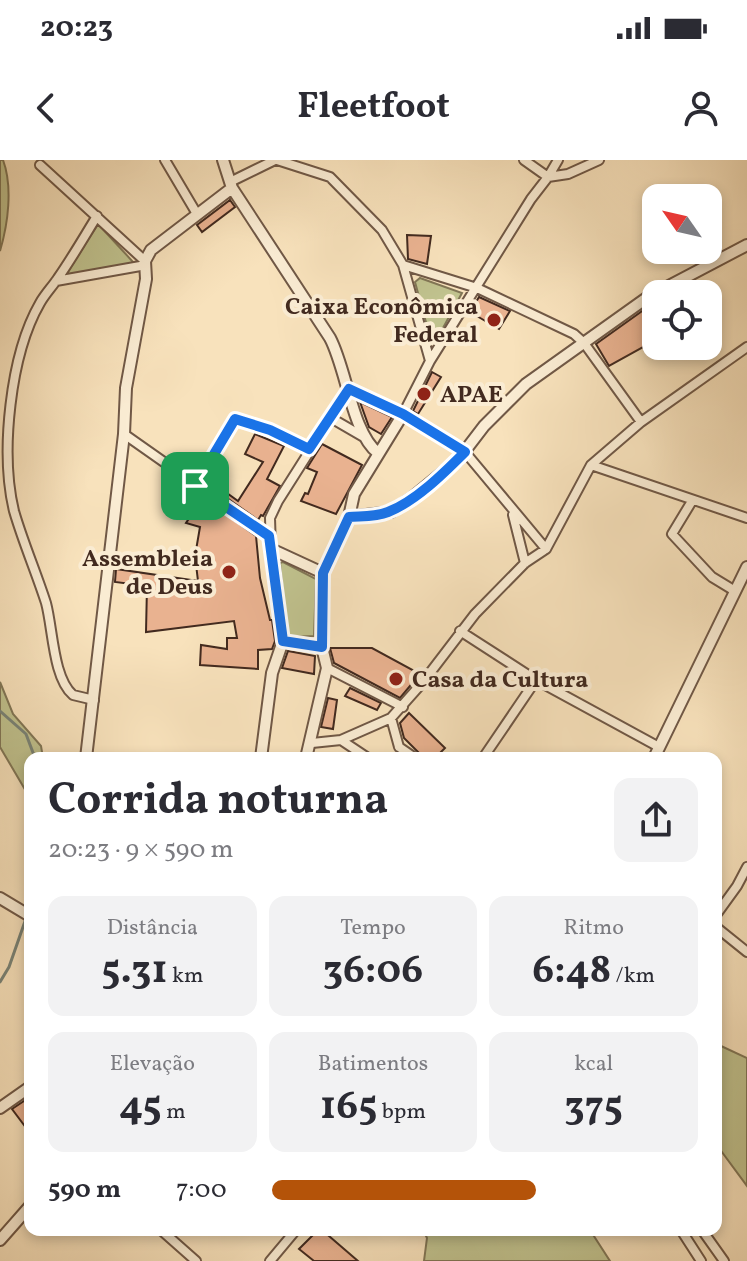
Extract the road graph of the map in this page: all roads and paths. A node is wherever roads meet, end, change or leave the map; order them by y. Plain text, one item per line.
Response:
1 (165, 160) edge
2 (223, 160) edge
3 (276, 160) edge
4 (524, 160) edge
5 (558, 160) edge
6 (599, 160) edge
7 (259, 163) edge
8 (40, 165) dead end
9 (548, 177) junction
10 (231, 185) junction
11 (197, 214) junction
12 (97, 216) junction
13 (747, 245) edge
14 (146, 263) junction
15 (403, 265) junction
16 (56, 281) junction
17 (477, 288) junction
18 (584, 343) junction
19 (747, 347) edge
20 (430, 361) junction
21 (349, 389) junction
22 (403, 414) junction
23 (331, 418) junction
24 (641, 422) junction
25 (124, 434) junction
26 (362, 436) junction
27 (309, 449) junction
28 (465, 452) junction
29 (378, 453) junction
30 (591, 465) junction
31 (195, 486) junction
32 (692, 501) junction
33 (511, 511) junction
34 (349, 517) junction
35 (747, 518) edge
36 (269, 536) junction
37 (271, 549) junction
38 (546, 549) junction
39 (525, 563) junction
40 (747, 567) edge
41 (323, 573) junction
42 (735, 591) junction
43 (460, 631) junction
44 (283, 641) junction
45 (322, 647) junction
46 (327, 668) junction
47 (536, 680) junction
48 (94, 700) junction
49 (403, 707) junction
50 (391, 718) junction
51 (341, 740) junction
52 (312, 743) junction
53 (399, 747) junction
54 (659, 747) junction
55 (87, 752) edge
56 (262, 752) edge
57 (308, 752) edge
58 (359, 752) edge
59 (397, 752) edge
60 (406, 752) edge
61 (487, 752) edge
62 (657, 752) edge
63 (747, 867) edge
64 (0, 898) edge
65 (722, 906) edge
66 (24, 912) edge
67 (722, 932) edge
68 (747, 952) edge
69 (24, 1091) edge
70 (0, 1108) edge
71 (24, 1213) edge
72 (168, 1236) edge
73 (291, 1236) edge
74 (685, 1236) edge
75 (697, 1236) edge
76 (706, 1236) edge
77 (0, 1240) edge
78 (689, 1241) junction
79 (196, 1261) edge
80 (270, 1261) edge
81 (701, 1261) edge
82 (724, 1261) edge

1 - 11 street
2 - 10 street
3 - 7 street
3 - 15 street
4 - 9 street
5 - 9 street
6 - 9 street
7 - 10 street
8 - 12 street
9 - 17 street
10 - 11 street
10 - 21 street
11 - 14 street
12 - 14 street
12 - 16 street
13 - 18 street
14 - 16 street
14 - 25 street
15 - 17 street
15 - 20 street
16 - 48 street
17 - 18 street
17 - 20 street
18 - 24 street
18 - 28 street
19 - 24 street
20 - 22 street
21 - 22 street
21 - 23 street
21 - 26 street
22 - 28 street
22 - 29 street
23 - 26 street
23 - 27 street
24 - 30 street
25 - 31 street
25 - 48 street
26 - 29 street
27 - 31 street
27 - 36 street
28 - 33 street
28 - 34 street
29 - 34 street
30 - 32 street
30 - 38 street
31 - 36 street
32 - 35 street
32 - 42 street
33 - 38 street
33 - 39 street
34 - 41 street
36 - 37 street
37 - 41 street
37 - 44 street
38 - 39 street
39 - 43 street
40 - 42 street
41 - 45 street
42 - 54 street
43 - 47 street
43 - 49 street
44 - 45 street
44 - 56 street
45 - 46 street
46 - 49 street
46 - 52 street
47 - 54 street
47 - 61 street
48 - 55 street
49 - 50 street
50 - 51 street
50 - 53 street
51 - 52 street
51 - 58 street
52 - 57 street
53 - 59 street
53 - 60 street
54 - 62 street
63 - 65 street
64 - 66 street
67 - 68 street
69 - 70 street
71 - 77 street
72 - 79 street
73 - 80 street
74 - 78 street
75 - 78 street
76 - 82 street
78 - 81 street

